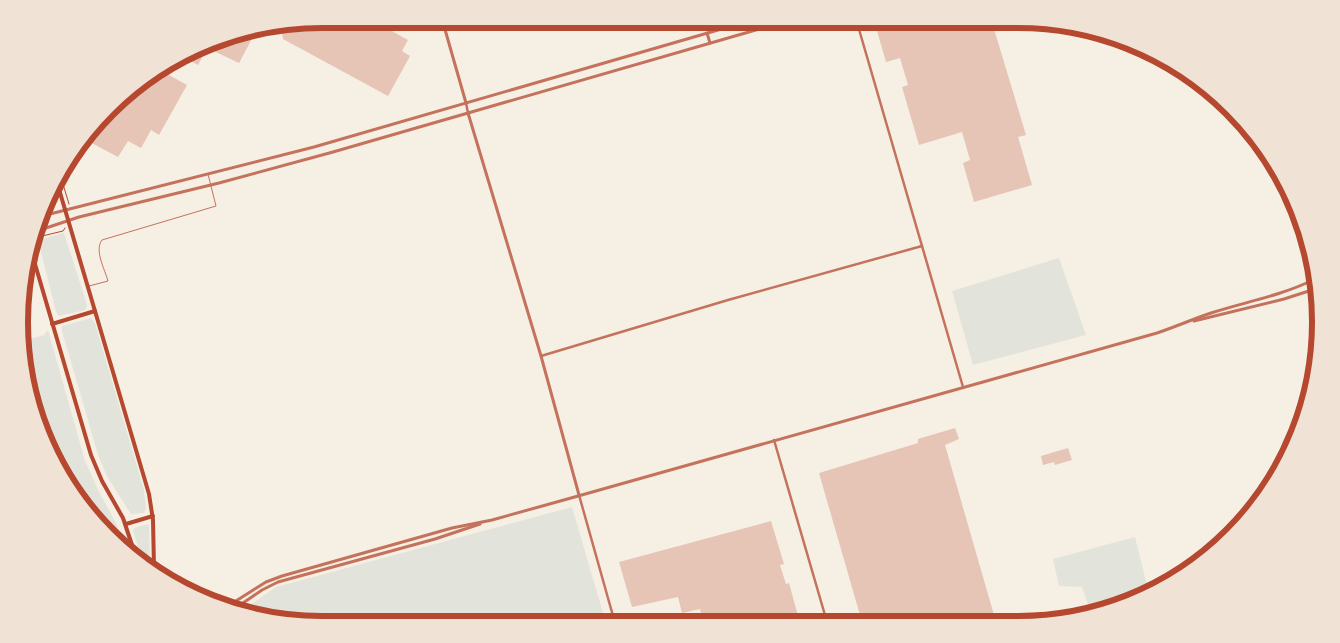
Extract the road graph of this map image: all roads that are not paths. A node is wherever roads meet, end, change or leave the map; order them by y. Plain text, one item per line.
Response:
1 (445, 28) edge
2 (724, 28) edge
3 (757, 28) edge
4 (859, 28) edge
5 (707, 33) junction
6 (710, 43) junction
7 (466, 103) junction
8 (468, 113) junction
9 (208, 174) junction
10 (210, 184) junction
11 (59, 189) edge
12 (65, 209) junction
13 (48, 214) edge
14 (69, 221) junction
15 (42, 229) edge
16 (922, 246) junction
17 (34, 261) edge
18 (1310, 281) edge
19 (88, 286) junction
20 (1311, 290) edge
21 (95, 311) junction
22 (1189, 322) junction
23 (52, 324) junction
24 (541, 356) junction
25 (963, 387) junction
26 (774, 440) junction
27 (579, 495) junction
28 (152, 516) junction
29 (492, 520) junction
30 (126, 524) junction
31 (133, 547) edge
32 (154, 563) edge
33 (234, 602) edge
34 (242, 604) edge
35 (613, 616) edge
36 (825, 616) edge

1 - 7 street
2 - 5 street
3 - 6 street
4 - 16 street
5 - 6 street
5 - 7 street
6 - 8 street
7 - 8 street
7 - 9 street
8 - 10 street
8 - 24 street
9 - 10 lane
9 - 12 street
10 - 14 street
10 - 19 lane
11 - 12 main road
12 - 13 street
12 - 14 main road
14 - 15 street
14 - 19 main road
16 - 24 street
16 - 25 street
17 - 23 main road
18 - 22 street
19 - 21 main road
20 - 22 street
21 - 23 main road
21 - 28 main road
22 - 25 street
23 - 30 main road
24 - 27 street
25 - 26 street
26 - 27 street
26 - 36 street
27 - 29 street
27 - 35 street
28 - 30 main road
28 - 32 main road
29 - 33 street
29 - 34 street
30 - 31 main road

